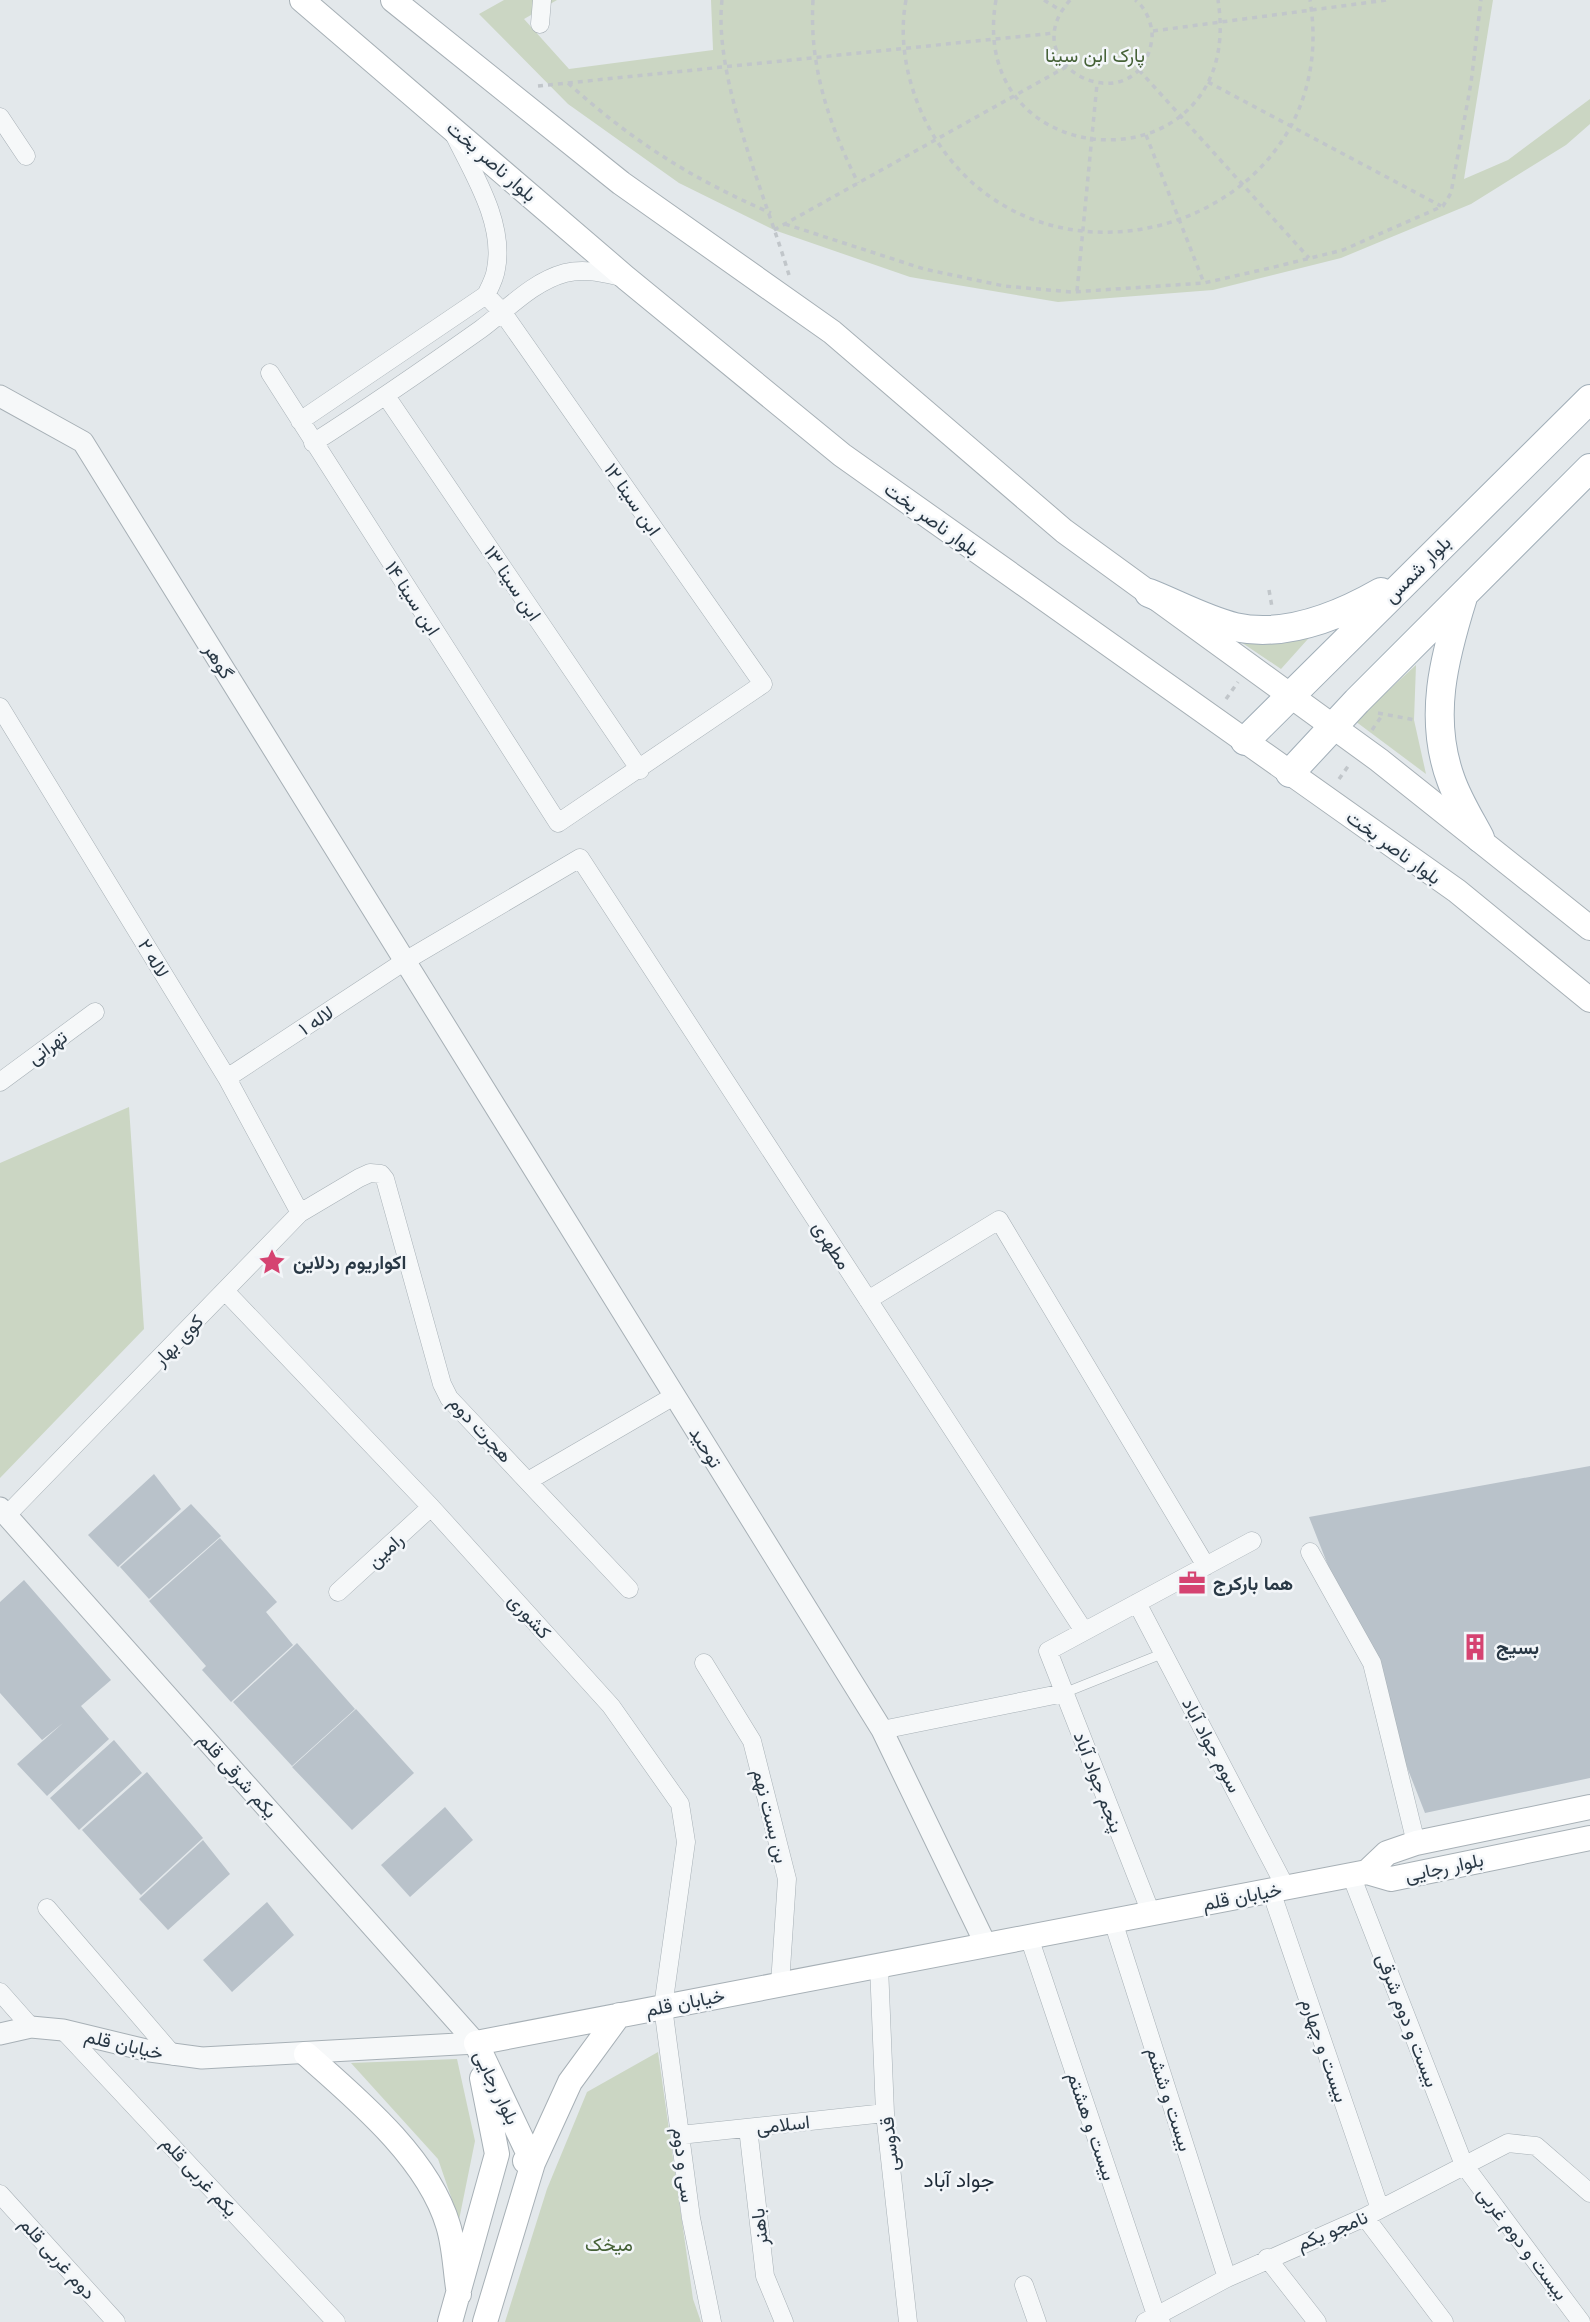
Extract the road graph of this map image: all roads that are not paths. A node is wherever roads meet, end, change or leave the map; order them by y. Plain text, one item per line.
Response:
1 (302, 0) edge
2 (393, 0) edge
3 (542, 0) edge
4 (540, 24) dead end
5 (0, 117) edge
6 (449, 124) junction
7 (26, 156) dead end
8 (626, 278) junction
9 (486, 295) junction
10 (503, 313) junction
11 (270, 373) dead end
12 (0, 396) edge
13 (386, 396) junction
14 (1590, 399) edge
15 (300, 421) junction
16 (313, 443) junction
17 (1590, 468) edge
18 (1408, 578) junction
19 (1149, 593) junction
20 (1465, 593) junction
21 (1291, 695) junction
22 (0, 707) edge
23 (1333, 726) junction
24 (1245, 741) junction
25 (640, 770) junction
26 (1290, 773) junction
27 (1480, 838) junction
28 (580, 858) joint
29 (1590, 929) edge
30 (405, 961) junction
31 (1590, 1000) edge
32 (95, 1012) dead end
33 (227, 1078) junction
34 (0, 1082) edge
35 (359, 1178) joint
36 (300, 1213) junction
37 (225, 1291) junction
38 (868, 1300) junction
39 (674, 1396) junction
40 (528, 1481) junction
41 (431, 1507) junction
42 (3, 1512) edge
43 (1252, 1541) dead end
44 (1311, 1552) dead end
45 (1206, 1566) junction
46 (629, 1589) dead end
47 (338, 1592) dead end
48 (1137, 1603) junction
49 (1084, 1631) junction
50 (1164, 1653) junction
51 (704, 1662) dead end
52 (1064, 1693) junction
53 (881, 1730) junction
54 (1590, 1807) edge
55 (1590, 1838) edge
56 (1416, 1843) junction
57 (1359, 1874) junction
58 (1278, 1889) junction
59 (47, 1908) dead end
60 (1151, 1913) junction
61 (1113, 1921) junction
62 (1029, 1937) junction
63 (986, 1945) junction
64 (879, 1966) junction
65 (780, 1984) junction
66 (0, 1992) edge
67 (663, 2007) junction
68 (620, 2015) junction
69 (31, 2027) junction
70 (63, 2030) junction
71 (0, 2034) edge
72 (476, 2043) junction
73 (306, 2054) junction
74 (174, 2056) junction
75 (885, 2113) junction
76 (748, 2128) junction
77 (680, 2135) junction
78 (497, 2154) junction
79 (533, 2163) junction
80 (1464, 2165) junction
81 (0, 2193) edge
82 (1590, 2193) edge
83 (1373, 2213) junction
84 (1267, 2258) junction
85 (1227, 2278) junction
86 (1024, 2285) dead end
87 (459, 2294) junction
88 (1154, 2320) edge
89 (116, 2322) edge
90 (337, 2322) edge
91 (450, 2322) edge
92 (485, 2322) edge
93 (712, 2322) edge
94 (784, 2322) edge
95 (908, 2322) edge
96 (1037, 2322) edge
97 (1317, 2322) edge
98 (1444, 2322) edge
99 (1581, 2322) edge

1 - 6 main road, بلوار ناصر بخت
2 - 19 main road
3 - 4 street
5 - 7 street
6 - 8 main road, بلوار ناصر بخت
6 - 9 street
8 - 10 street
8 - 24 main road, بلوار ناصر بخت
9 - 10 street, ابن سینا ۱۲
9 - 15 street
10 - 13 street
10 - 25 street, ابن سینا ۱۲
11 - 15 street, ابن سینا ۱۴
12 - 30 street, گوهر
13 - 16 street
13 - 25 street, ابن سینا ۱۳
14 - 18 main road, بلوار شمس
15 - 16 street, ابن سینا ۱۴
16 - 25 street, ابن سینا ۱۴
17 - 20 main road
18 - 19 main road
18 - 21 main road, بلوار شمس
19 - 21 main road
20 - 23 main road
20 - 27 main road
21 - 23 main road
21 - 24 main road, بلوار شمس
22 - 33 street, لاله ۲
23 - 26 main road
23 - 27 main road
24 - 26 main road, بلوار ناصر بخت
26 - 31 main road, بلوار ناصر بخت
27 - 29 main road
28 - 30 street, لاله ۱
28 - 38 street, مطهری
30 - 33 street, لاله ۱
30 - 39 street, توحید
32 - 34 street, تهرانی
33 - 36 street, لاله ۲
35 - 36 street, کوی بهار
35 - 40 street, هجرت دوم
36 - 37 street, کوی بهار
37 - 41 street, کشوری
37 - 42 street, کوی بهار
38 - 45 street
38 - 49 street, مطهری
39 - 40 street
39 - 53 street, توحید
40 - 46 street, هجرت دوم
41 - 47 street, رامین
41 - 67 street, کشوری
42 - 72 street, یکم شرقی قلم
43 - 45 street
44 - 56 street
45 - 48 street
48 - 49 street
48 - 50 street, سوم جواد آباد
49 - 52 street, پنجم جواد آباد
50 - 52 lane
50 - 58 street, سوم جواد آباد
51 - 65 street, بن بست نهم
52 - 53 street
52 - 60 street, پنجم جواد آباد
53 - 63 street, توحید
54 - 56 main road, بلوار رجایی
55 - 57 main road, بلوار رجایی
56 - 57 main road, بلوار رجایی
57 - 58 main road, خیابان قلم
57 - 80 street, بیست و دوم شرقی
58 - 60 main road, خیابان قلم
58 - 83 street, بیست و چهارم
59 - 74 street
60 - 61 main road, خیابان قلم
61 - 62 main road, خیابان قلم
61 - 85 street, بیست و ششم
62 - 63 main road, خیابان قلم
62 - 88 street, بیست و هشتم
63 - 64 main road, خیابان قلم
64 - 65 main road, خیابان قلم
64 - 75 street, قدوسی
65 - 67 main road, خیابان قلم
66 - 69 street
67 - 68 main road, خیابان قلم
67 - 77 street, سی و دوم
68 - 72 main road, خیابان قلم
68 - 79 main road
69 - 70 street, خیابان قلم
69 - 71 street, خیابان قلم
70 - 74 street, خیابان قلم
70 - 90 street, یکم غربی قلم
72 - 73 street, خیابان قلم
72 - 78 main road, بلوار رجایی
72 - 79 main road, بلوار رجایی
73 - 74 street, خیابان قلم
73 - 87 main road
75 - 76 street, اسلامی
75 - 95 street, قدوسی
76 - 77 street, اسلامی
76 - 94 street, باهنر
77 - 93 street, سی و دوم
78 - 79 main road
78 - 87 main road, بلوار رجایی
79 - 92 main road
80 - 82 street, نامجو یکم
80 - 83 street, نامجو یکم
80 - 99 street, بیست و دوم غربی
81 - 89 street, دوم غربی قلم
83 - 84 street, نامجو یکم
83 - 98 street, بیست و چهارم
84 - 85 street, نامجو یکم
84 - 97 street
85 - 88 street, نامجو یکم
86 - 96 street
87 - 91 main road, بلوار رجایی

